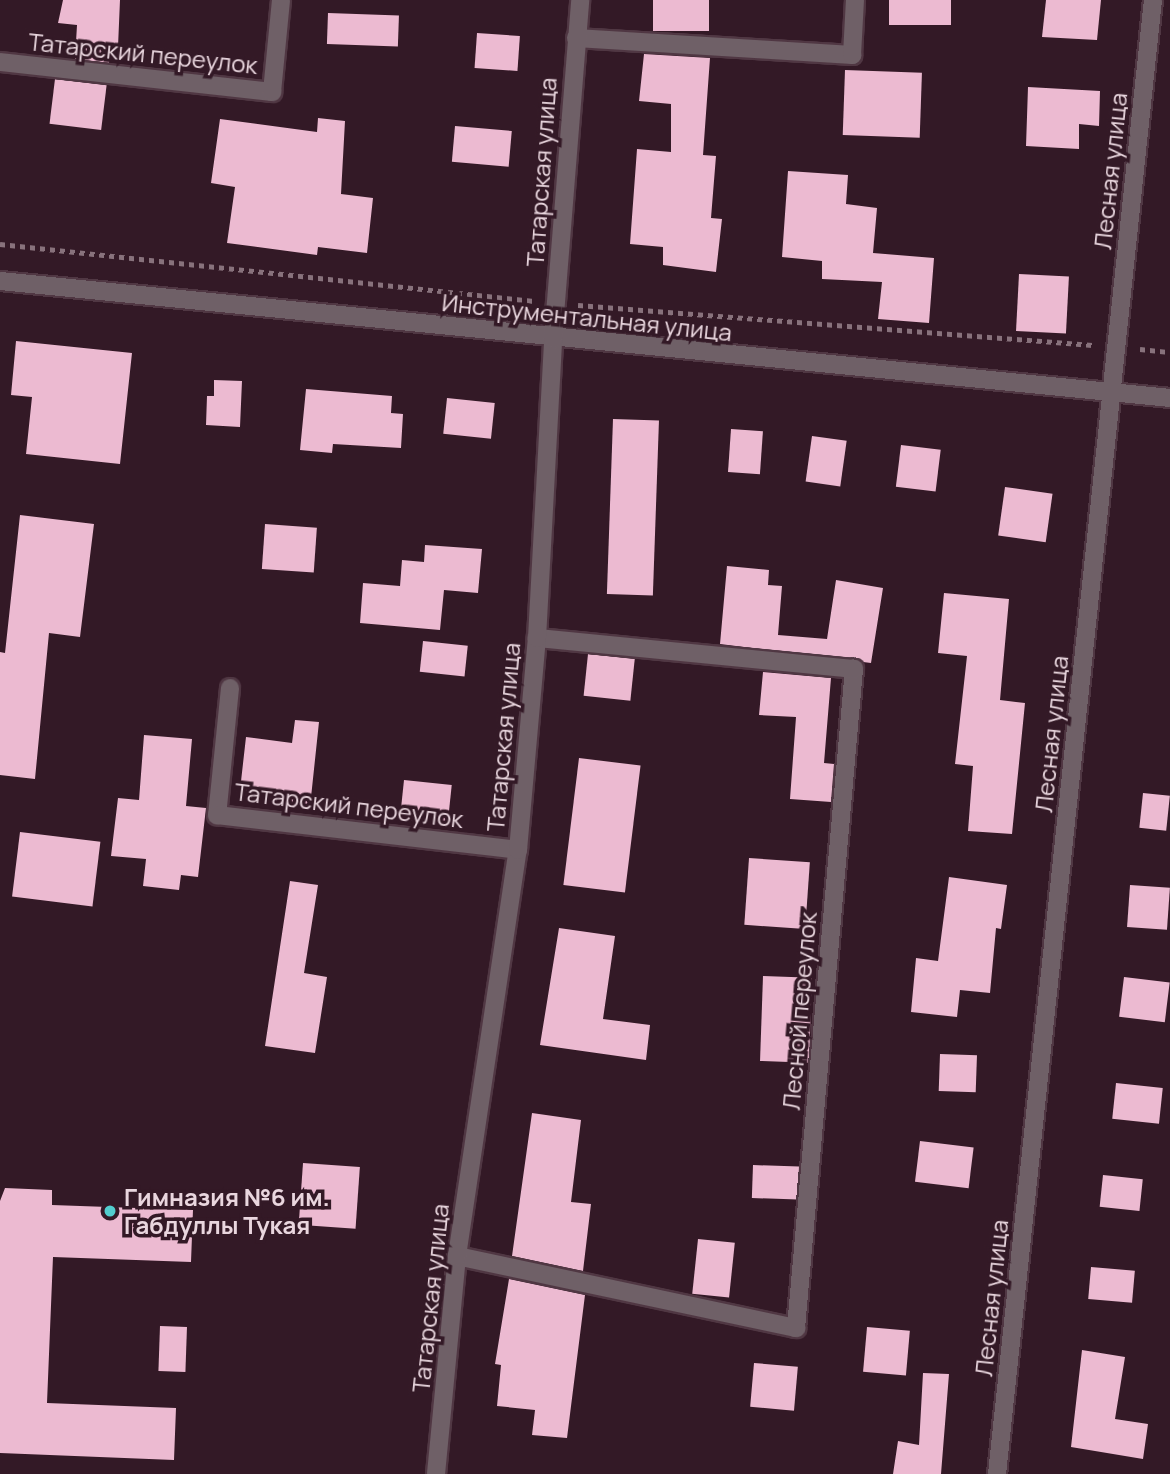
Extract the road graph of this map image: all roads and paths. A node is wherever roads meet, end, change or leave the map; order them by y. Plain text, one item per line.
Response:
1 (281, 0) edge
2 (580, 0) edge
3 (855, 0) edge
4 (1153, 0) edge
5 (576, 38) junction
6 (0, 62) edge
7 (0, 244) edge
8 (0, 281) edge
9 (556, 303) junction
10 (553, 338) junction
11 (1116, 347) junction
12 (1170, 352) edge
13 (1112, 391) junction
14 (1170, 398) edge
15 (537, 638) junction
16 (230, 688) dead end
17 (517, 850) junction
18 (457, 1256) junction
19 (436, 1474) edge
20 (997, 1474) edge

1 - 6 street, Татарский переулок
2 - 5 street, Татарская улица
3 - 5 street
4 - 11 street, Лесная улица
5 - 9 street, Татарская улица
7 - 9 path
8 - 10 street, Инструментальная улица
9 - 10 street, Татарская улица
9 - 11 path
10 - 13 street, Инструментальная улица
10 - 15 street, Татарская улица
11 - 12 path
11 - 13 street, Лесная улица
13 - 14 street, Инструментальная улица
13 - 20 street, Лесная улица
15 - 17 street, Татарская улица
15 - 18 street, Лесной переулок
16 - 17 street, Татарский переулок
17 - 18 street, Татарская улица
18 - 19 street, Татарская улица

